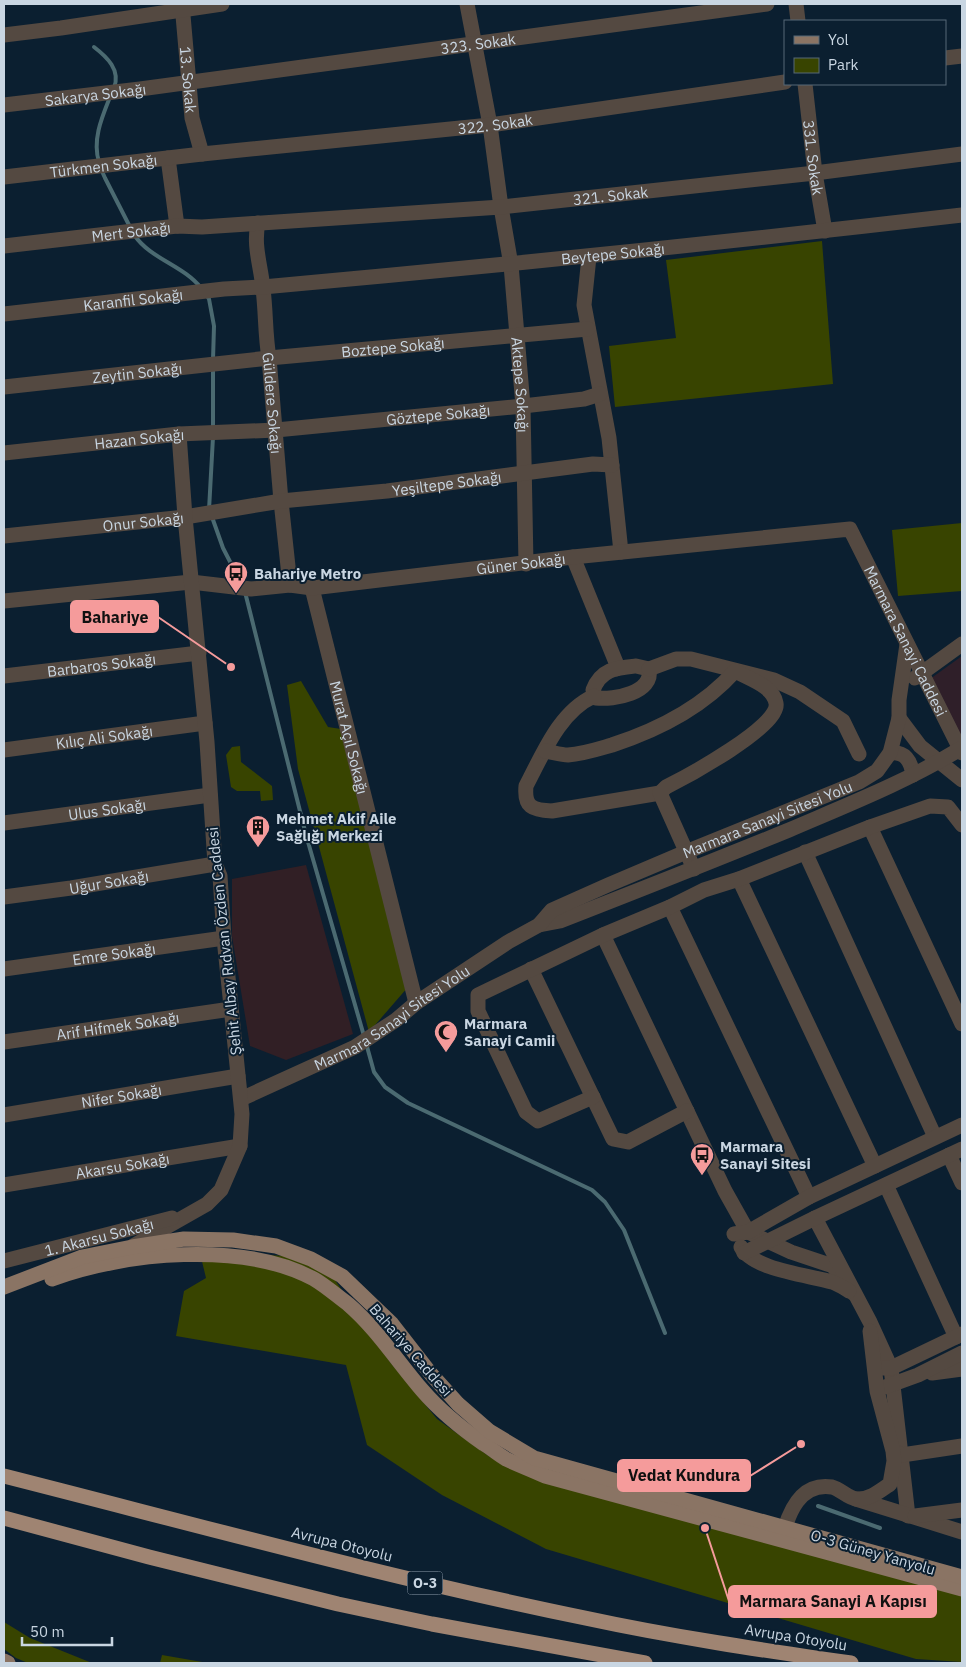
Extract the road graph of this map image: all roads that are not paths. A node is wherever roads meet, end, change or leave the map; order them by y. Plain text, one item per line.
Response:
1 (222, 4) edge
2 (467, 4) edge
3 (767, 4) edge
4 (796, 4) edge
5 (183, 6) edge
6 (798, 20) edge
7 (4, 35) edge
8 (475, 43) junction
9 (962, 56) edge
10 (946, 58) edge
11 (784, 82) edge
12 (188, 83) junction
13 (805, 85) edge
14 (4, 105) edge
15 (490, 125) junction
16 (202, 154) junction
17 (962, 154) edge
18 (168, 158) junction
19 (815, 173) junction
20 (4, 177) edge
21 (500, 207) junction
22 (962, 215) edge
23 (258, 223) junction
24 (178, 226) junction
25 (825, 231) junction
26 (4, 246) edge
27 (589, 257) junction
28 (511, 265) junction
29 (263, 287) junction
30 (4, 314) edge
31 (588, 329) junction
32 (518, 334) junction
33 (270, 358) junction
34 (4, 387) edge
35 (600, 394) junction
36 (523, 406) junction
37 (276, 430) junction
38 (179, 434) junction
39 (4, 453) edge
40 (612, 465) junction
41 (523, 474) junction
42 (281, 502) junction
43 (185, 517) junction
44 (850, 529) joint
45 (4, 536) edge
46 (622, 552) junction
47 (573, 557) junction
48 (526, 564) junction
49 (191, 582) junction
50 (290, 585) junction
51 (312, 588) junction
52 (4, 601) edge
53 (907, 644) junction
54 (962, 644) edge
55 (199, 653) junction
56 (616, 668) junction
57 (650, 669) junction
58 (735, 671) junction
59 (922, 673) junction
60 (4, 676) edge
61 (901, 687) junction
62 (594, 696) junction
63 (898, 718) junction
64 (205, 723) junction
65 (4, 750) edge
66 (545, 751) junction
67 (961, 751) edge
68 (859, 754) dead end
69 (890, 754) junction
70 (940, 761) junction
71 (913, 775) junction
72 (962, 780) edge
73 (660, 793) junction
74 (210, 795) junction
75 (4, 823) edge
76 (962, 825) edge
77 (870, 827) junction
78 (686, 852) junction
79 (805, 852) junction
80 (215, 864) junction
81 (694, 869) junction
82 (739, 879) junction
83 (4, 897) edge
84 (670, 907) junction
85 (538, 924) junction
86 (603, 935) junction
87 (224, 938) junction
88 (4, 969) edge
89 (532, 969) junction
90 (416, 1002) junction
91 (231, 1009) junction
92 (962, 1024) edge
93 (4, 1042) edge
94 (238, 1076) junction
95 (593, 1097) junction
96 (241, 1099) junction
97 (687, 1111) junction
98 (4, 1115) edge
99 (962, 1125) edge
100 (934, 1137) junction
101 (240, 1146) junction
102 (956, 1152) edge
103 (875, 1166) junction
104 (962, 1183) edge
105 (4, 1185) edge
106 (886, 1185) junction
107 (809, 1198) junction
108 (194, 1213) junction
109 (815, 1218) junction
110 (741, 1233) junction
111 (768, 1242) junction
112 (132, 1247) junction
113 (744, 1253) junction
114 (4, 1262) edge
115 (4, 1287) edge
116 (853, 1293) junction
117 (4, 1297) edge
118 (870, 1322) junction
119 (959, 1335) edge
120 (962, 1353) edge
121 (873, 1368) junction
122 (962, 1369) edge
123 (892, 1375) junction
124 (918, 1375) junction
125 (877, 1391) junction
126 (962, 1446) edge
127 (898, 1453) junction
128 (4, 1476) edge
129 (855, 1499) junction
130 (962, 1510) edge
131 (908, 1516) junction
132 (4, 1518) edge
133 (962, 1532) edge
134 (783, 1534) junction
135 (962, 1576) edge
136 (962, 1589) edge
137 (4, 1661) edge
138 (8, 1663) edge
139 (645, 1663) edge
140 (852, 1663) edge

1 - 5 street
2 - 8 street, Aktepe Sokağı
3 - 8 street, 323. Sokak
4 - 6 street
5 - 7 street
5 - 12 street, 13. Sokak
8 - 12 street, 323. Sokak
8 - 15 street, Aktepe Sokağı
9 - 10 street
11 - 15 street, 322. Sokak
12 - 14 street, Sakarya Sokağı
12 - 16 street, 13. Sokak
13 - 19 street, 331. Sokak
15 - 16 street, 322. Sokak
15 - 21 street, Aktepe Sokağı
16 - 18 street, Türkmen Sokağı
17 - 19 street, 321. Sokak
18 - 20 street, Türkmen Sokağı
18 - 24 street
19 - 21 street, 321. Sokak
19 - 25 street, 331. Sokak
21 - 23 street, 321. Sokak
21 - 28 street, Aktepe Sokağı
22 - 25 street, Beytepe Sokağı
23 - 24 street, Mert Sokağı
23 - 29 street, Güldere Sokağı
24 - 26 street, Mert Sokağı
25 - 27 street, Beytepe Sokağı
27 - 28 street, Beytepe Sokağı
27 - 31 street
28 - 29 street, Beytepe Sokağı
28 - 32 street, Aktepe Sokağı
29 - 30 street, Karanfil Sokağı
29 - 33 street, Güldere Sokağı
31 - 32 street, Boztepe Sokağı
31 - 35 street
32 - 33 street, Boztepe Sokağı
32 - 36 street, Aktepe Sokağı
33 - 34 street, Zeytin Sokağı
33 - 37 street, Güldere Sokağı
35 - 36 street, Göztepe Sokağı
35 - 40 street
36 - 37 street, Göztepe Sokağı
36 - 41 street, Aktepe Sokağı
37 - 38 street, Hazan Sokağı
37 - 42 street, Güldere Sokağı
38 - 39 street, Hazan Sokağı
38 - 43 street
40 - 41 street, Yeşiltepe Sokağı
40 - 46 street
41 - 42 street, Yeşiltepe Sokağı
41 - 48 street, Aktepe Sokağı
42 - 43 street, Onur Sokağı
42 - 50 street, Güldere Sokağı
43 - 45 street, Onur Sokağı
43 - 49 street, Şehit Albay Rıdvan Özden Caddesi
44 - 46 street, Güner Sokağı
44 - 53 street, Marmara Sanayi Caddesi
46 - 47 street, Güner Sokağı
47 - 48 street, Güner Sokağı
47 - 56 street
48 - 51 street, Güner Sokağı
49 - 50 street, Güner Sokağı
49 - 52 street, Güner Sokağı
49 - 55 street, Şehit Albay Rıdvan Özden Caddesi
50 - 51 street, Güner Sokağı
51 - 90 street, Murat Açıl Sokağı
53 - 59 street, Marmara Sanayi Caddesi
53 - 61 street, Marmara Sanayi Sitesi Yolu
54 - 59 street
55 - 60 street, Barbaros Sokağı
55 - 64 street, Şehit Albay Rıdvan Özden Caddesi
56 - 57 street
56 - 62 street
57 - 58 street
57 - 62 street
58 - 66 street
58 - 68 street
58 - 73 street
59 - 61 street
59 - 67 street, Marmara Sanayi Caddesi
61 - 63 street, Marmara Sanayi Sitesi Yolu
62 - 66 street
63 - 69 street, Marmara Sanayi Sitesi Yolu
63 - 70 street
64 - 65 street, Kılıç Ali Sokağı
64 - 74 street, Şehit Albay Rıdvan Özden Caddesi
66 - 73 street
67 - 70 street, Marmara Sanayi Sitesi Yolu
69 - 71 street
69 - 78 street, Marmara Sanayi Sitesi Yolu
70 - 71 street, Marmara Sanayi Sitesi Yolu
70 - 72 street
71 - 81 street, Marmara Sanayi Sitesi Yolu
73 - 78 street
74 - 75 street, Ulus Sokağı
74 - 80 street, Şehit Albay Rıdvan Özden Caddesi
76 - 77 street
77 - 79 street
77 - 92 street
78 - 81 street
78 - 85 street, Marmara Sanayi Sitesi Yolu
79 - 82 street
79 - 100 street
80 - 83 street, Uğur Sokağı
80 - 87 street, Şehit Albay Rıdvan Özden Caddesi
81 - 85 street, Marmara Sanayi Sitesi Yolu
82 - 84 street
82 - 103 street
84 - 86 street
84 - 107 street
85 - 90 street, Marmara Sanayi Sitesi Yolu
86 - 89 street
86 - 97 street
87 - 88 street, Emre Sokağı
87 - 91 street, Şehit Albay Rıdvan Özden Caddesi
89 - 95 street
89 - 95 street
90 - 96 street, Marmara Sanayi Sitesi Yolu
91 - 93 street, Arif Hifmek Sokağı
91 - 94 street, Şehit Albay Rıdvan Özden Caddesi
94 - 96 street, Şehit Albay Rıdvan Özden Caddesi
94 - 98 street, Nifer Sokağı
95 - 97 street
96 - 101 street, Şehit Albay Rıdvan Özden Caddesi
97 - 110 street
99 - 100 street
100 - 103 street
101 - 105 street, Akarsu Sokağı
101 - 108 street, Şehit Albay Rıdvan Özden Caddesi
102 - 104 street
102 - 106 street
103 - 107 street
106 - 109 street
106 - 119 street
107 - 110 street
108 - 112 street, Şehit Albay Rıdvan Özden Caddesi
108 - 114 street, 1. Akarsu Sokağı
109 - 111 street
109 - 116 street
110 - 111 street
110 - 113 street
111 - 113 street
111 - 116 street
112 - 115 main road, Bahariye Caddesi
112 - 134 main road, Bahariye Caddesi
113 - 116 street
116 - 118 street
117 - 134 main road
118 - 121 street
118 - 123 street
119 - 123 street
120 - 124 street
121 - 123 street
121 - 125 street
122 - 124 street
123 - 124 street
123 - 125 street
123 - 127 street
125 - 127 street
126 - 127 street
127 - 129 street
127 - 131 street
128 - 140 highway, Avrupa Otoyolu / O-3
129 - 131 street
129 - 134 street
130 - 131 street
131 - 133 street
132 - 139 highway
134 - 135 main road, O-3 Güney Yanyolu
134 - 136 main road, O-3 Güney Yanyolu
137 - 138 main road

